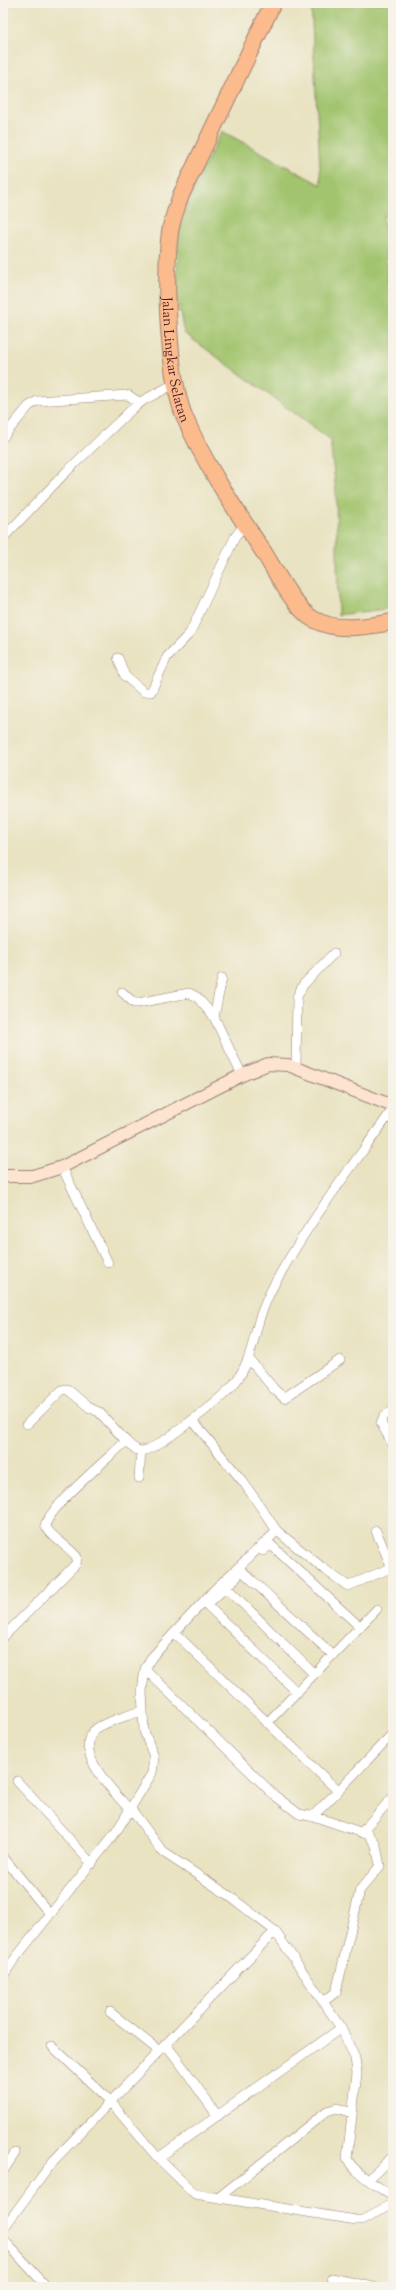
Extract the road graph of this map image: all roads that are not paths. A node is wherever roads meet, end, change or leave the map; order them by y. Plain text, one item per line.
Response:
1 (273, 3) edge
2 (176, 383) junction
3 (140, 403) junction
4 (3, 437) edge
5 (245, 524) junction
6 (3, 538) edge
7 (393, 622) edge
8 (118, 658) dead end
9 (334, 953) dead end
10 (222, 978) dead end
11 (122, 992) dead end
12 (214, 1017) junction
13 (296, 1067) junction
14 (242, 1075) junction
15 (393, 1108) edge
16 (62, 1167) junction
17 (3, 1176) edge
18 (108, 1263) dead end
19 (249, 1359) junction
20 (340, 1360) dead end
21 (393, 1411) edge
22 (192, 1420) junction
23 (27, 1424) dead end
24 (126, 1441) junction
25 (393, 1445) edge
26 (141, 1451) junction
27 (139, 1478) dead end
28 (277, 1531) junction
29 (376, 1531) dead end
30 (392, 1567) edge
31 (242, 1571) junction
32 (226, 1587) junction
33 (207, 1604) junction
34 (377, 1609) dead end
35 (360, 1627) junction
36 (175, 1634) junction
37 (3, 1637) edge
38 (332, 1655) junction
39 (145, 1669) junction
40 (314, 1674) junction
41 (297, 1692) junction
42 (143, 1710) junction
43 (267, 1723) junction
44 (393, 1733) edge
45 (17, 1781) dead end
46 (338, 1791) junction
47 (393, 1797) edge
48 (131, 1809) junction
49 (312, 1816) junction
50 (369, 1835) junction
51 (3, 1857) edge
52 (92, 1864) junction
53 (50, 1914) junction
54 (274, 1931) junction
55 (3, 1976) edge
56 (324, 2002) junction
57 (110, 2012) dead end
58 (341, 2028) junction
59 (52, 2046) dead end
60 (161, 2047) junction
61 (109, 2100) junction
62 (352, 2113) junction
63 (218, 2116) junction
64 (15, 2153) dead end
65 (393, 2156) edge
66 (158, 2158) junction
67 (3, 2171) edge
68 (369, 2179) junction
69 (393, 2197) edge
70 (218, 2198) junction
71 (393, 2203) edge
72 (3, 2229) edge
73 (3, 2239) edge
74 (332, 2278) dead end
75 (42, 2285) edge
76 (373, 2287) edge

1 - 2 highway, Jalan Lingkar Selatan
2 - 3 street
2 - 5 highway, Jalan Lingkar Selatan
3 - 4 street
3 - 6 street
5 - 7 highway, Jalan Lingkar Selatan
5 - 8 street
9 - 13 street
10 - 12 street
11 - 12 street
12 - 14 street
13 - 14 street
13 - 15 street
14 - 16 street
15 - 19 street
16 - 17 street
16 - 18 street
19 - 20 street
19 - 22 street
21 - 25 street
22 - 26 street
22 - 28 street
23 - 24 street
24 - 26 street
24 - 37 street
26 - 27 street
28 - 30 street
28 - 36 street
29 - 30 street
31 - 32 street
31 - 35 street
31 - 38 street
32 - 33 street
32 - 40 street
33 - 36 street
33 - 41 street
34 - 35 street
35 - 38 street
36 - 39 street
36 - 43 street
38 - 40 street
39 - 42 street
39 - 49 street
40 - 41 street
41 - 43 street
42 - 48 street
42 - 48 street
43 - 46 street
44 - 46 street
45 - 52 street
46 - 49 street
47 - 50 street
48 - 52 street
48 - 54 street
49 - 50 street
50 - 56 street
51 - 53 street
52 - 53 street
53 - 55 street
54 - 56 street
54 - 60 street
56 - 58 street
57 - 60 street
58 - 62 street
58 - 63 street
59 - 61 street
60 - 61 street
60 - 63 street
61 - 66 street
61 - 72 street
62 - 68 street
62 - 70 street
63 - 66 street
64 - 67 street
65 - 68 street
66 - 70 street
68 - 69 street
70 - 71 street
73 - 75 street
74 - 76 street

